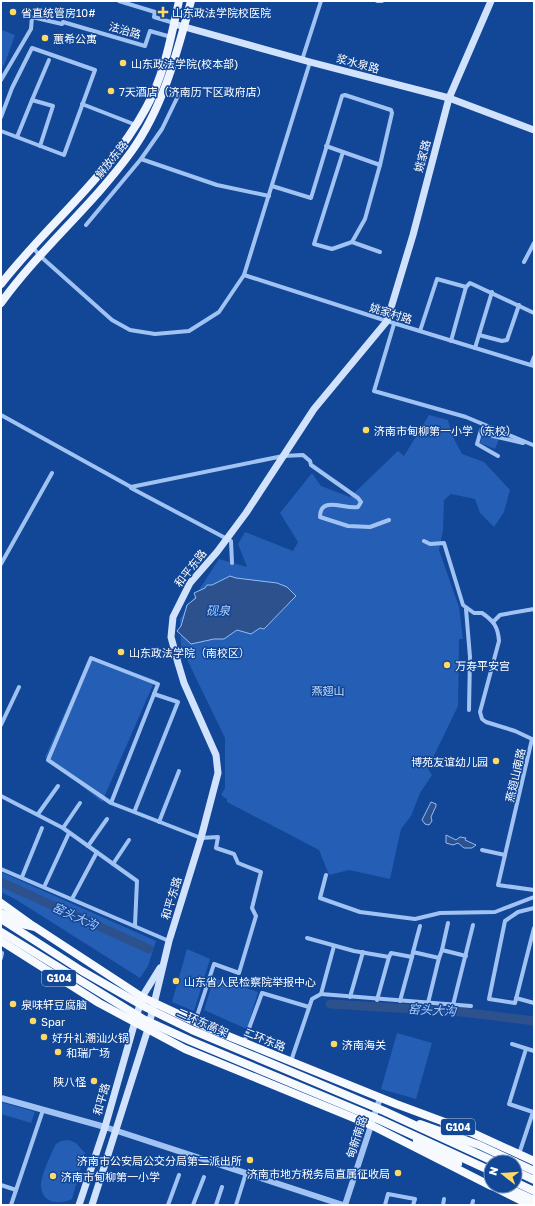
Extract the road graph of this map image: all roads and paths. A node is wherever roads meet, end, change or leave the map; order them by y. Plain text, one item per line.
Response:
1 (119, 1) edge
2 (179, 1) edge
3 (191, 1) edge
4 (321, 1) edge
5 (377, 1) edge
6 (382, 1) edge
7 (491, 1) edge
8 (174, 24) junction
9 (184, 26) junction
10 (172, 38) junction
11 (48, 60) dead end
12 (302, 60) junction
13 (310, 62) junction
14 (1, 80) edge
15 (178, 96) dead end
16 (449, 98) junction
17 (32, 100) junction
18 (82, 104) junction
19 (1, 117) edge
20 (136, 125) junction
21 (534, 130) edge
22 (1, 131) edge
23 (17, 137) junction
24 (40, 146) junction
25 (326, 146) junction
26 (343, 152) junction
27 (141, 159) junction
28 (380, 165) junction
29 (272, 186) junction
30 (269, 196) junction
31 (86, 225) dead end
32 (352, 242) junction
33 (534, 243) edge
34 (32, 246) junction
35 (380, 252) dead end
36 (39, 255) junction
37 (524, 262) dead end
38 (244, 275) junction
39 (1, 284) edge
40 (466, 287) junction
41 (492, 292) junction
42 (1, 303) edge
43 (519, 305) junction
44 (534, 313) edge
45 (391, 322) junction
46 (420, 331) junction
47 (479, 335) junction
48 (451, 341) junction
49 (475, 348) junction
50 (534, 357) edge
51 (533, 365) edge
52 (1, 414) edge
53 (534, 444) edge
54 (283, 456) junction
55 (498, 456) dead end
56 (52, 473) dead end
57 (131, 487) junction
58 (389, 520) dead end
59 (226, 539) junction
60 (424, 541) dead end
61 (232, 563) dead end
62 (1, 564) edge
63 (466, 609) junction
64 (534, 609) edge
65 (493, 622) junction
66 (19, 687) dead end
67 (154, 694) junction
68 (469, 710) dead end
69 (1, 725) edge
70 (179, 771) dead end
71 (58, 786) dead end
72 (1, 796) edge
73 (80, 803) dead end
74 (111, 803) junction
75 (134, 810) dead end
76 (38, 814) junction
77 (107, 819) dead end
78 (159, 822) junction
79 (42, 828) dead end
80 (63, 828) junction
81 (70, 833) junction
82 (201, 838) junction
83 (129, 840) dead end
84 (88, 846) junction
85 (482, 850) dead end
86 (97, 852) junction
87 (505, 855) junction
88 (113, 864) junction
89 (1, 869) edge
90 (326, 875) dead end
91 (22, 876) dead end
92 (45, 885) dead end
93 (534, 890) edge
94 (534, 897) edge
95 (72, 899) junction
96 (1, 903) edge
97 (534, 908) edge
98 (1, 910) edge
99 (1, 913) edge
100 (1, 919) edge
101 (448, 923) dead end
102 (135, 925) junction
103 (473, 925) dead end
104 (420, 926) dead end
105 (35, 927) junction
106 (534, 928) edge
107 (1, 932) edge
108 (1, 938) edge
109 (307, 938) dead end
110 (1, 941) edge
111 (169, 941) junction
112 (334, 946) junction
113 (2, 949) edge
114 (442, 950) junction
115 (18, 952) junction
116 (364, 952) junction
117 (413, 952) junction
118 (466, 956) junction
119 (389, 957) junction
120 (412, 957) junction
121 (1, 958) edge
122 (440, 958) junction
123 (163, 962) junction
124 (321, 994) junction
125 (142, 997) junction
126 (350, 997) junction
127 (516, 998) junction
128 (377, 1000) junction
129 (400, 1001) junction
130 (155, 1003) junction
131 (428, 1003) junction
132 (534, 1003) edge
133 (453, 1005) junction
134 (471, 1006) dead end
135 (309, 1007) junction
136 (134, 1022) junction
137 (195, 1022) junction
138 (148, 1029) junction
139 (244, 1042) junction
140 (512, 1044) dead end
141 (526, 1048) junction
142 (534, 1051) edge
143 (291, 1061) junction
144 (1, 1098) edge
145 (380, 1098) junction
146 (43, 1110) junction
147 (384, 1111) junction
148 (380, 1120) junction
149 (371, 1125) junction
150 (105, 1126) junction
151 (118, 1131) junction
152 (503, 1154) edge
153 (507, 1154) edge
154 (518, 1154) edge
155 (483, 1156) edge
156 (523, 1160) edge
157 (534, 1161) edge
158 (523, 1164) edge
159 (483, 1167) edge
160 (534, 1171) edge
161 (246, 1173) junction
162 (179, 1175) dead end
163 (523, 1175) edge
164 (483, 1176) edge
165 (204, 1177) dead end
166 (534, 1180) edge
167 (483, 1182) edge
168 (1, 1185) edge
169 (523, 1186) edge
170 (222, 1187) dead end
171 (16, 1190) junction
172 (534, 1191) edge
173 (507, 1194) edge
174 (521, 1194) edge
175 (444, 1200) dead end
176 (534, 1200) edge
177 (11, 1205) edge
178 (79, 1205) edge
179 (92, 1205) edge
180 (168, 1205) edge
181 (194, 1205) edge
182 (216, 1205) edge
183 (236, 1205) edge
184 (344, 1205) edge
185 (385, 1205) edge
186 (413, 1205) edge
187 (443, 1205) edge
188 (530, 1205) edge

1 - 8 street
2 - 8 main road, 解放东路
3 - 9 main road, 解放东路
4 - 12 street
5 - 6 street
7 - 16 main road, 姚家路
8 - 9 main road, 浆水泉路
8 - 10 main road, 解放东路
9 - 12 main road, 浆水泉路
9 - 36 main road, 解放东路
10 - 14 street, 法治路
10 - 20 main road, 解放东路
11 - 17 street
12 - 13 main road, 浆水泉路
13 - 16 main road, 浆水泉路
13 - 29 street
15 - 27 street
16 - 21 main road, 浆水泉路
16 - 45 main road, 姚家路
17 - 23 street
17 - 24 street
18 - 19 street
18 - 20 street
18 - 24 street
20 - 34 main road, 解放东路
22 - 23 street
23 - 24 street
25 - 26 street
25 - 28 street
25 - 29 street
26 - 28 street
26 - 32 street
27 - 30 street
27 - 31 street
28 - 32 street
29 - 30 street
30 - 38 street
32 - 35 street
33 - 37 street
34 - 36 street
34 - 39 main road, 解放东路
36 - 38 street
36 - 42 main road, 解放东路
38 - 45 street, 姚家村路
40 - 41 street
40 - 46 street
40 - 48 street
41 - 43 street
41 - 47 street
43 - 44 street
43 - 47 street
45 - 46 street, 姚家村路
45 - 53 street
45 - 54 main road, 和平东路
46 - 48 street, 姚家村路
47 - 49 street
48 - 49 street, 姚家村路
49 - 51 street, 姚家村路
50 - 51 street
52 - 57 street
53 - 55 street
54 - 57 street
54 - 58 street
54 - 59 main road, 和平东路
56 - 62 street
57 - 59 street
59 - 61 street
59 - 82 main road, 和平东路
60 - 63 street
63 - 65 street
63 - 68 street
64 - 65 street
65 - 87 street, 燕翅山南路
66 - 69 street
67 - 74 street
67 - 74 street
67 - 75 street
70 - 78 street
71 - 76 street
72 - 76 street
73 - 80 street
74 - 78 street
76 - 80 street
77 - 84 street
78 - 82 street
79 - 91 street
80 - 81 street
81 - 84 street
81 - 92 street
82 - 111 main road, 和平东路
82 - 137 street
83 - 88 street
84 - 86 street
85 - 87 street
86 - 88 street
86 - 95 street
87 - 93 street, 燕翅山南路
88 - 102 street
89 - 95 street
90 - 94 street
95 - 102 street
96 - 105 highway
97 - 127 street
98 - 105 highway
99 - 105 highway, 二环东路 / G104
100 - 147 highway, 二环东高架, bridge
101 - 114 street
102 - 111 street
103 - 118 street
104 - 117 street
105 - 125 highway, 二环东路 / G104
106 - 127 street
107 - 148 highway, 二环东高架, bridge
108 - 115 highway, G104
109 - 112 street
110 - 115 highway
111 - 123 main road, 和平东路
112 - 116 street
112 - 124 street
113 - 115 highway
113 - 121 street
114 - 118 street
114 - 122 street
115 - 136 highway, G104
116 - 119 street
116 - 126 street
117 - 120 street
117 - 122 street
118 - 133 street
119 - 120 street
119 - 128 street
120 - 129 street
122 - 131 street
123 - 125 main road, 和平东路
123 - 130 main road, 和平东路
124 - 126 street
124 - 135 street
125 - 130 highway, 二环东路 / G104
125 - 136 main road, 和平路
126 - 128 street
127 - 132 street
128 - 129 street
129 - 131 street
130 - 137 highway, 二环东路 / G104
130 - 138 main road
131 - 133 street
133 - 134 street
135 - 139 street
135 - 143 street
136 - 138 highway, G104
136 - 150 main road, 和平路
137 - 139 highway, 二环东路 / G104
138 - 149 highway, G104
138 - 151 main road
139 - 143 highway, 二环东路 / G104
140 - 141 street
141 - 142 street
141 - 154 street
143 - 145 highway, 二环东路 / G104
144 - 146 street
145 - 149 street, 甸新南路
145 - 153 highway, 二环东路 / G104
146 - 150 street
146 - 171 street
147 - 152 highway, bridge
147 - 155 highway, 二环东高架, bridge
148 - 159 highway, 二环东高架, bridge
148 - 164 highway, bridge
149 - 167 highway, G104
149 - 184 street, 甸新南路
150 - 151 street
150 - 178 main road, 和平路
151 - 161 street
151 - 179 main road
156 - 157 highway, 二环东路 / G104
158 - 160 highway
161 - 183 street
161 - 184 street
162 - 180 street
163 - 166 highway
165 - 181 street
168 - 171 street
169 - 172 highway
170 - 182 street
171 - 177 street
173 - 188 highway, G104
174 - 176 highway
175 - 187 street
185 - 186 street

